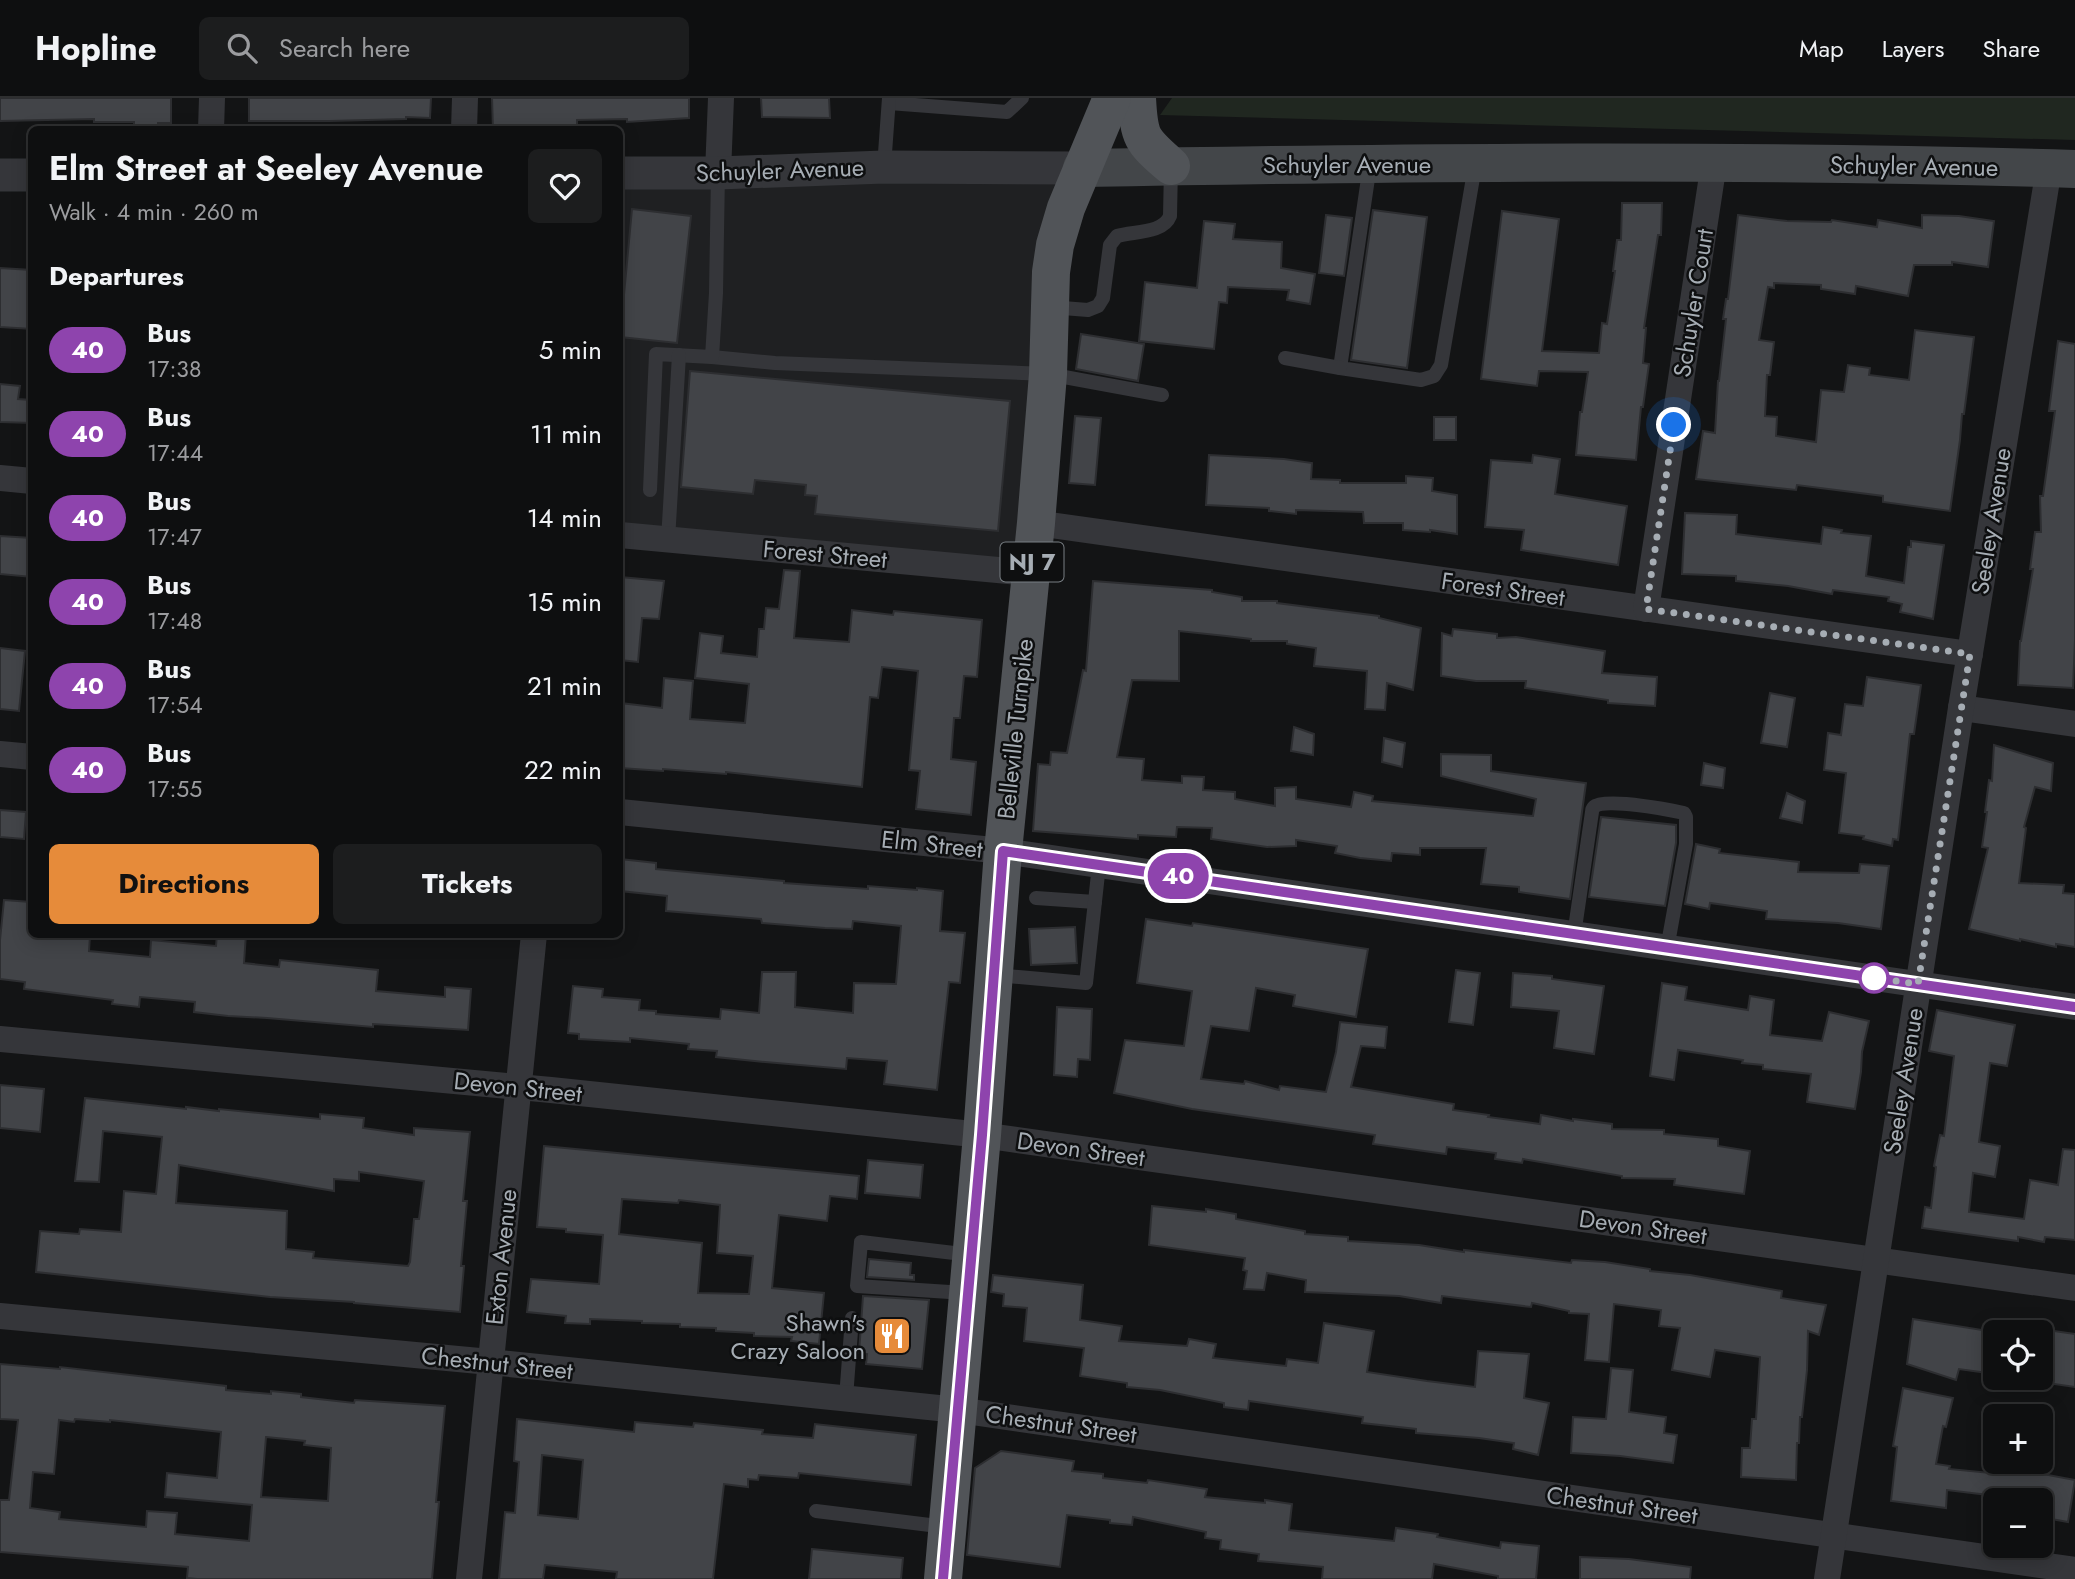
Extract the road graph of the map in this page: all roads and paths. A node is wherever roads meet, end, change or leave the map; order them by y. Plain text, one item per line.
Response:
1 (212, 98) edge
2 (465, 98) edge
3 (720, 98) edge
4 (1022, 98) edge
5 (1112, 98) edge
6 (1137, 98) edge
7 (889, 101) edge
8 (211, 126) edge
9 (464, 126) edge
10 (1476, 163) junction
11 (1714, 163) junction
12 (1371, 164) junction
13 (1171, 166) junction
14 (884, 167) junction
15 (1082, 168) junction
16 (2062, 168) edge
17 (623, 173) edge
18 (718, 173) junction
19 (0, 175) edge
20 (28, 175) edge
21 (1050, 307) junction
22 (679, 355) junction
23 (712, 357) junction
24 (1285, 358) dead end
25 (1340, 368) junction
26 (1048, 374) junction
27 (1162, 395) dead end
28 (0, 478) edge
29 (28, 481) edge
30 (650, 490) dead end
31 (1035, 523) junction
32 (623, 536) edge
33 (667, 540) junction
34 (1030, 573) junction
35 (1646, 609) junction
36 (1970, 654) junction
37 (1961, 708) junction
38 (2075, 724) edge
39 (0, 754) edge
40 (28, 757) edge
41 (623, 812) edge
42 (1003, 851) junction
43 (1099, 865) junction
44 (1036, 898) dead end
45 (1095, 902) junction
46 (1574, 934) junction
47 (534, 938) edge
48 (1667, 949) junction
49 (994, 975) junction
50 (1918, 984) junction
51 (2075, 1007) edge
52 (0, 1039) edge
53 (518, 1087) junction
54 (982, 1135) junction
55 (972, 1255) junction
56 (1876, 1259) junction
57 (2075, 1287) edge
58 (969, 1293) junction
59 (0, 1316) edge
60 (852, 1318) dead end
61 (490, 1362) junction
62 (846, 1398) junction
63 (958, 1410) junction
64 (816, 1511) dead end
65 (947, 1527) junction
66 (1834, 1535) junction
67 (2075, 1570) edge
68 (469, 1579) edge
69 (943, 1579) edge
70 (1827, 1579) edge

1 - 8 street
2 - 9 street
3 - 18 street
4 - 7 lane
5 - 15 main road, Belleville Turnpike / NJ 7
6 - 13 main road
7 - 14 lane
10 - 11 main road, Schuyler Avenue
10 - 12 main road, Schuyler Avenue
10 - 25 lane
11 - 16 main road, Schuyler Avenue
11 - 35 street, Schuyler Court
12 - 13 main road, Schuyler Avenue
12 - 25 lane
13 - 15 main road, Schuyler Avenue
13 - 21 lane
14 - 15 street, Schuyler Avenue
14 - 18 street, Schuyler Avenue
15 - 21 main road, Belleville Turnpike / NJ 7
16 - 36 street, Seeley Avenue
17 - 18 street, Schuyler Avenue
18 - 23 lane
19 - 20 street
21 - 26 main road, Belleville Turnpike / NJ 7
22 - 23 lane
22 - 30 lane
22 - 33 lane
23 - 26 lane
24 - 25 lane
26 - 27 lane
26 - 31 main road, Belleville Turnpike / NJ 7
28 - 29 street
31 - 34 main road, Belleville Turnpike / NJ 7
31 - 35 street, Forest Street
32 - 33 street, Forest Street
33 - 34 street, Forest Street
34 - 42 main road, Belleville Turnpike / NJ 7
35 - 36 street, Forest Street
36 - 37 street, Seeley Avenue
37 - 38 street
37 - 50 street, Seeley Avenue
39 - 40 street
41 - 42 street, Elm Street
42 - 43 street, Elm Street
42 - 49 main road, Belleville Turnpike / NJ 7
43 - 45 lane
43 - 46 street, Elm Street
44 - 45 lane
45 - 49 lane
46 - 48 street, Elm Street
46 - 48 lane
47 - 53 street, Exton Avenue
48 - 50 street, Elm Street
49 - 54 main road, Belleville Turnpike / NJ 7
50 - 51 street, Elm Street
50 - 56 street, Seeley Avenue
52 - 53 street, Devon Street
53 - 54 street, Devon Street
53 - 61 street, Exton Avenue
54 - 55 main road, Belleville Turnpike / NJ 7
54 - 56 street, Devon Street
55 - 58 main road, Belleville Turnpike / NJ 7
55 - 58 lane
56 - 57 street, Devon Street
56 - 66 street, Seeley Avenue
58 - 63 main road, Belleville Turnpike / NJ 7
59 - 61 street, Chestnut Street
60 - 62 lane
61 - 62 street, Chestnut Street
61 - 68 street, Exton Avenue
62 - 63 street, Chestnut Street
63 - 65 main road, Belleville Turnpike / NJ 7
63 - 66 street, Chestnut Street
64 - 65 lane
65 - 69 main road, Belleville Turnpike / NJ 7
66 - 67 street, Chestnut Street
66 - 70 street, Seeley Avenue

